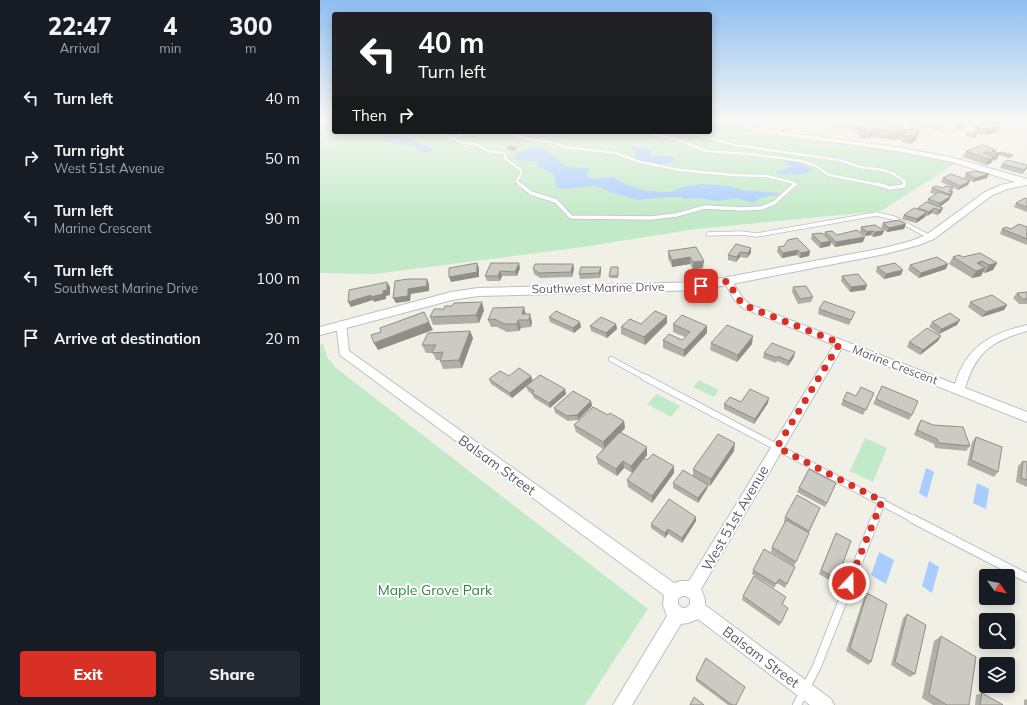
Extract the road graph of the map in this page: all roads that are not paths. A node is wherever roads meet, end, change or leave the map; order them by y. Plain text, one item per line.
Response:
1 (504, 154) edge
2 (618, 154) edge
3 (750, 154) edge
4 (797, 154) edge
5 (922, 154) edge
6 (1026, 183) edge
7 (708, 234) dead end
8 (930, 237) junction
9 (728, 281) junction
10 (341, 324) junction
11 (1027, 328) edge
12 (320, 331) edge
13 (840, 343) junction
14 (611, 359) dead end
15 (959, 390) junction
16 (1027, 417) edge
17 (777, 447) junction
18 (882, 501) junction
19 (1027, 578) edge
20 (692, 590) junction
21 (673, 592) junction
22 (696, 609) junction
23 (677, 615) junction
24 (804, 690) junction
25 (622, 705) edge
26 (797, 705) edge
27 (825, 705) edge

1 - 2 lane
3 - 4 lane
5 - 6 main road
6 - 8 main road, Southwest Marine Drive
7 - 8 lane
8 - 9 main road, Southwest Marine Drive
9 - 10 main road, Southwest Marine Drive
9 - 13 street, Marine Crescent
10 - 12 main road, Southwest Marine Drive
10 - 21 street, Balsam Street
11 - 15 street
13 - 15 street, Marine Crescent
13 - 17 street, West 51st Avenue
14 - 17 lane
15 - 16 street, Marine Crescent
17 - 18 lane
17 - 20 street, West 51st Avenue
18 - 19 lane
18 - 24 lane
20 - 21 street
20 - 22 street
21 - 23 street
22 - 23 street
22 - 24 street, Balsam Street
23 - 25 street
24 - 26 lane
24 - 27 street, Balsam Street

